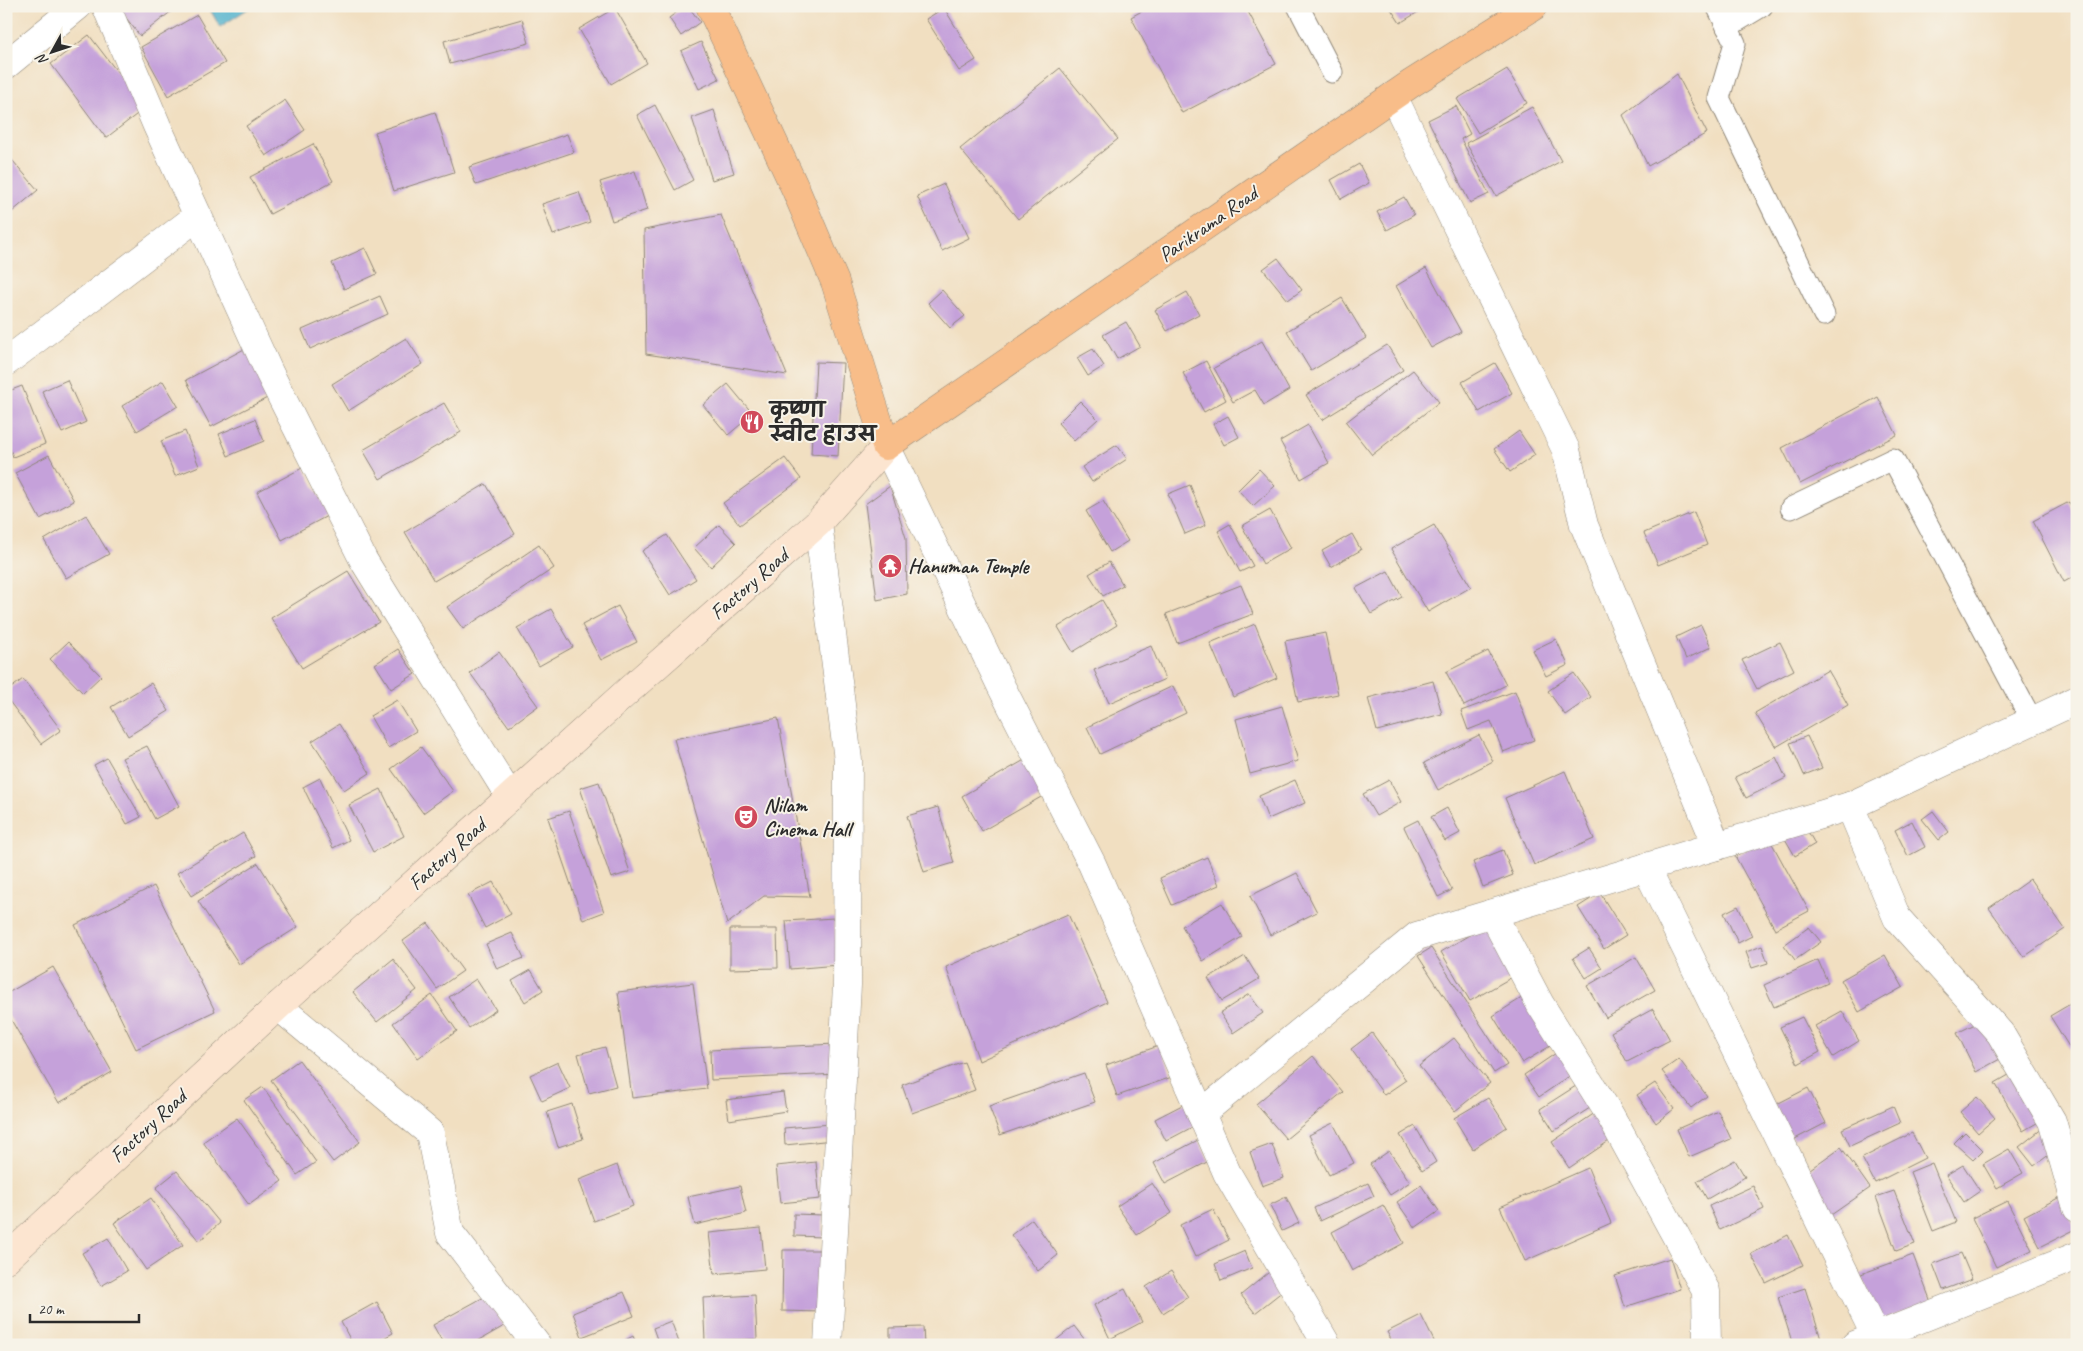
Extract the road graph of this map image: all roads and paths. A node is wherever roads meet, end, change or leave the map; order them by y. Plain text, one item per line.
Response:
1 (78, 6) edge
2 (106, 6) edge
3 (710, 6) edge
4 (1298, 6) edge
5 (1534, 6) edge
6 (1717, 6) edge
7 (1762, 6) edge
8 (1727, 27) junction
9 (6, 65) edge
10 (1332, 72) dead end
11 (1393, 96) junction
12 (198, 216) junction
13 (1824, 315) dead end
14 (6, 362) edge
15 (886, 446) junction
16 (1790, 508) dead end
17 (818, 523) junction
18 (2077, 700) edge
19 (2032, 721) junction
20 (510, 797) junction
21 (1850, 806) junction
22 (1717, 846) junction
23 (1646, 867) junction
24 (1492, 913) junction
25 (278, 1006) junction
26 (1201, 1114) junction
27 (2077, 1208) edge
28 (2077, 1256) edge
29 (6, 1259) edge
30 (1865, 1341) edge
31 (537, 1345) edge
32 (828, 1345) edge
33 (1327, 1345) edge
34 (1707, 1345) edge

1 - 9 street
2 - 12 street
3 - 15 main road
4 - 10 lane
5 - 11 main road, Parikrama Road
6 - 8 lane
7 - 8 lane
8 - 13 lane
11 - 15 main road, Parikrama Road
11 - 22 street
12 - 14 street
12 - 20 street
15 - 17 main road, Factory Road
15 - 26 street
16 - 19 lane
17 - 20 main road, Factory Road
17 - 32 street
18 - 19 street
19 - 21 street
20 - 25 main road, Factory Road
21 - 22 street
21 - 27 street
22 - 23 street
23 - 24 street
23 - 30 street
24 - 26 street
24 - 34 street
25 - 29 main road, Factory Road
25 - 31 street
26 - 33 street
28 - 30 street

